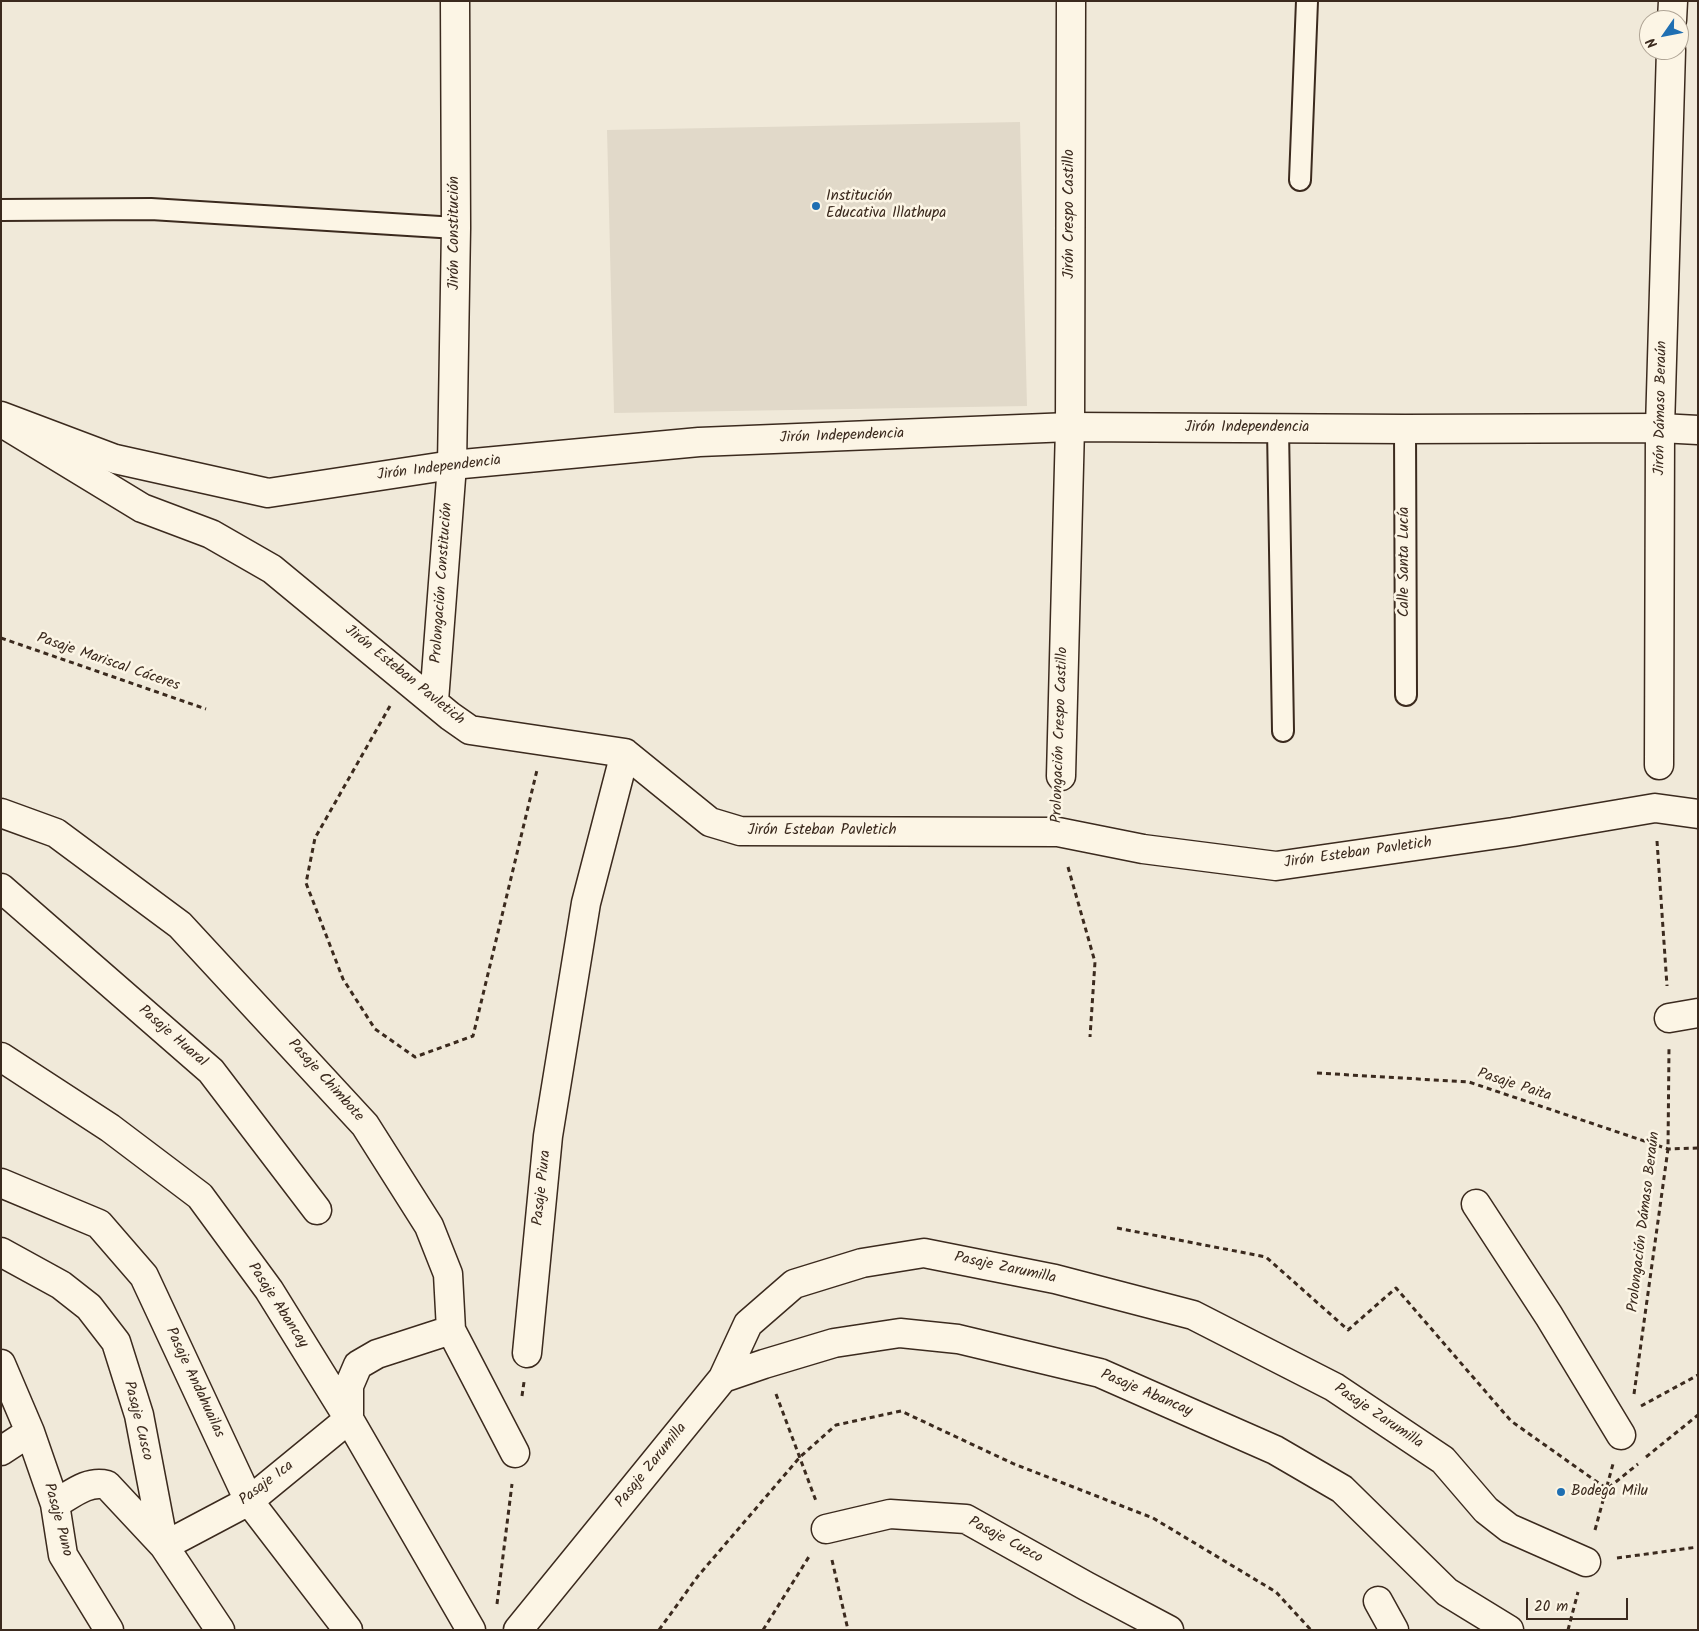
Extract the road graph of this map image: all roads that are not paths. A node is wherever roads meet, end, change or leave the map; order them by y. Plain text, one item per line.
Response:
1 (454, 1) edge
2 (1070, 1) edge
3 (1308, 1) edge
4 (1671, 60) edge
5 (1300, 180) dead end
6 (1, 210) edge
7 (456, 228) junction
8 (1, 416) edge
9 (1, 423) edge
10 (1070, 428) junction
11 (1278, 428) junction
12 (1660, 428) junction
13 (1404, 429) junction
14 (1698, 430) edge
15 (452, 465) junction
16 (1406, 695) dead end
17 (434, 700) junction
18 (1283, 731) dead end
19 (625, 752) junction
20 (1658, 765) dead end
21 (1061, 776) dead end
22 (1, 813) edge
23 (1698, 814) edge
24 (1, 888) edge
25 (1698, 1014) edge
26 (1669, 1018) road end
27 (1, 1057) edge
28 (1, 1182) edge
29 (1476, 1204) dead end
30 (317, 1210) dead end
31 (1, 1252) edge
32 (451, 1330) junction
33 (527, 1353) road end
34 (1, 1364) edge
35 (723, 1378) junction
36 (349, 1419) junction
37 (1626, 1423) road end
38 (30, 1432) junction
39 (1, 1451) edge
40 (515, 1453) road end
41 (249, 1501) junction
42 (55, 1504) junction
43 (826, 1529) road end
44 (164, 1546) junction
45 (1586, 1562) road end
46 (1378, 1601) dead end
47 (109, 1630) edge
48 (220, 1630) edge
49 (348, 1630) edge
50 (471, 1630) edge
51 (518, 1630) edge
52 (1169, 1630) edge
53 (1394, 1630) edge
54 (1509, 1630) edge

1 - 7 street, Jirón Constitución
2 - 10 street, Jirón Crespo Castillo
3 - 5 lane
4 - 12 street, Jirón Dámaso Beraún
6 - 7 lane
7 - 15 street, Jirón Constitución
8 - 15 street, Jirón Independencia
9 - 17 street, Jirón Esteban Pavletich
10 - 11 street, Jirón Independencia
10 - 15 street, Jirón Independencia
10 - 21 street, Prolongación Crespo Castillo
11 - 13 street, Jirón Independencia
11 - 18 lane
12 - 13 street, Jirón Independencia
12 - 14 street, Jirón Independencia
12 - 20 street, Jirón Dámaso Beraún
13 - 16 lane, Calle Santa Lucía
15 - 17 street, Prolongación Constitución
17 - 19 street, Jirón Esteban Pavletich
19 - 23 street, Jirón Esteban Pavletich
19 - 33 street, Pasaje Piura
22 - 32 street, Pasaje Chimbote
24 - 30 street, Pasaje Huaral
25 - 26 street
27 - 36 street, Pasaje Abancay
28 - 41 street, Pasaje Andahuailas
29 - 37 street
31 - 44 street, Pasaje Cusco
32 - 36 street
32 - 40 street, Pasaje Chimbote
34 - 38 street, Pasaje Puno
35 - 45 street, Pasaje Zarumilla
35 - 51 street, Pasaje Zarumilla
35 - 54 street, Pasaje Abancay
36 - 41 street, Pasaje Ica
36 - 50 street, Pasaje Abancay
38 - 39 street
38 - 42 street, Pasaje Puno
41 - 44 street, Pasaje Ica
41 - 49 street, Pasaje Andahuailas
42 - 44 street
42 - 47 street, Pasaje Puno
43 - 52 street, Pasaje Cuzco
44 - 48 street, Pasaje Cusco
46 - 53 street

